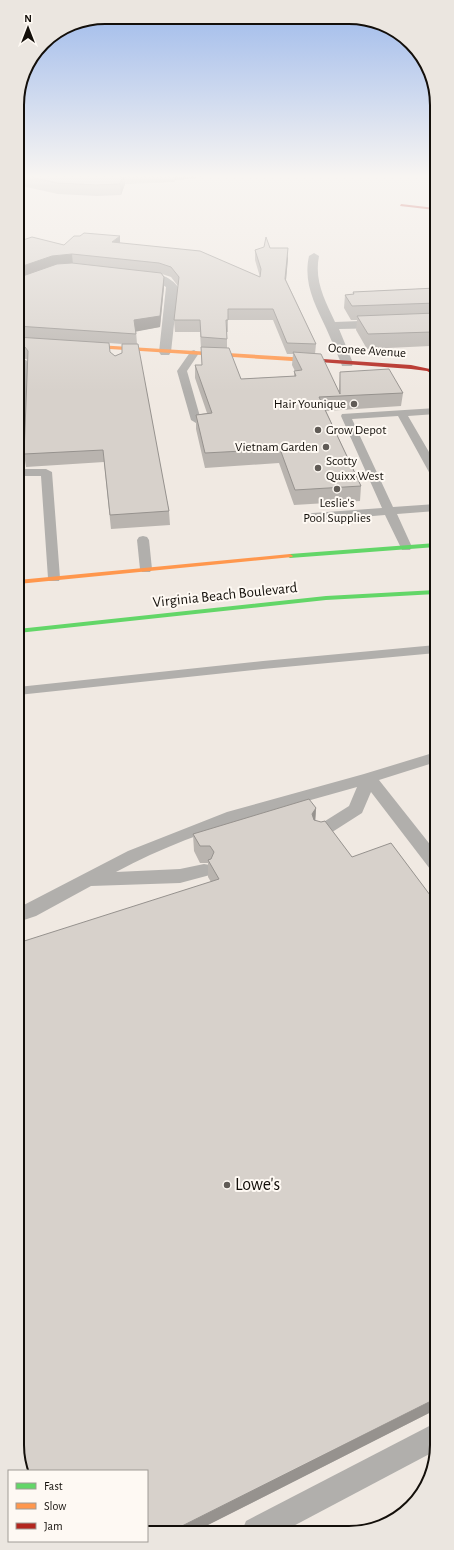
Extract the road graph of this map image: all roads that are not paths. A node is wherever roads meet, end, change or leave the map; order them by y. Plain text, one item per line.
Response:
1 (314, 256) dead end
2 (121, 274) edge
3 (398, 324) edge
4 (332, 326) junction
5 (71, 346) edge
6 (165, 352) junction
7 (194, 353) junction
8 (347, 363) junction
9 (430, 370) edge
10 (430, 411) edge
11 (400, 413) junction
12 (196, 420) edge
13 (430, 464) edge
14 (24, 473) edge
15 (430, 508) edge
16 (390, 511) junction
17 (312, 517) dead end
18 (143, 540) dead end
19 (430, 545) edge
20 (406, 547) junction
21 (146, 569) junction
22 (54, 578) junction
23 (24, 581) edge
24 (430, 592) edge
25 (24, 630) edge
26 (430, 650) edge
27 (24, 690) edge
28 (430, 759) edge
29 (369, 778) junction
30 (320, 832) edge
31 (430, 856) edge
32 (204, 870) dead end
33 (87, 881) junction
34 (24, 913) edge
35 (430, 1439) edge
36 (265, 1526) edge

1 - 4 street
2 - 6 street
3 - 4 street
4 - 8 street
5 - 6 main road, Oconee Avenue
6 - 7 main road, Oconee Avenue
7 - 8 main road, Oconee Avenue
7 - 12 lane
8 - 9 main road, Oconee Avenue
10 - 11 lane
11 - 13 lane
11 - 16 lane
14 - 22 lane
15 - 16 lane
16 - 17 lane
16 - 20 lane
18 - 21 lane
19 - 20 main road
20 - 21 main road
21 - 22 main road
22 - 23 main road
24 - 25 main road, Virginia Beach Boulevard
26 - 27 lane
28 - 29 lane
29 - 30 lane
29 - 31 lane
29 - 33 lane
32 - 33 lane
33 - 34 lane
35 - 36 lane

